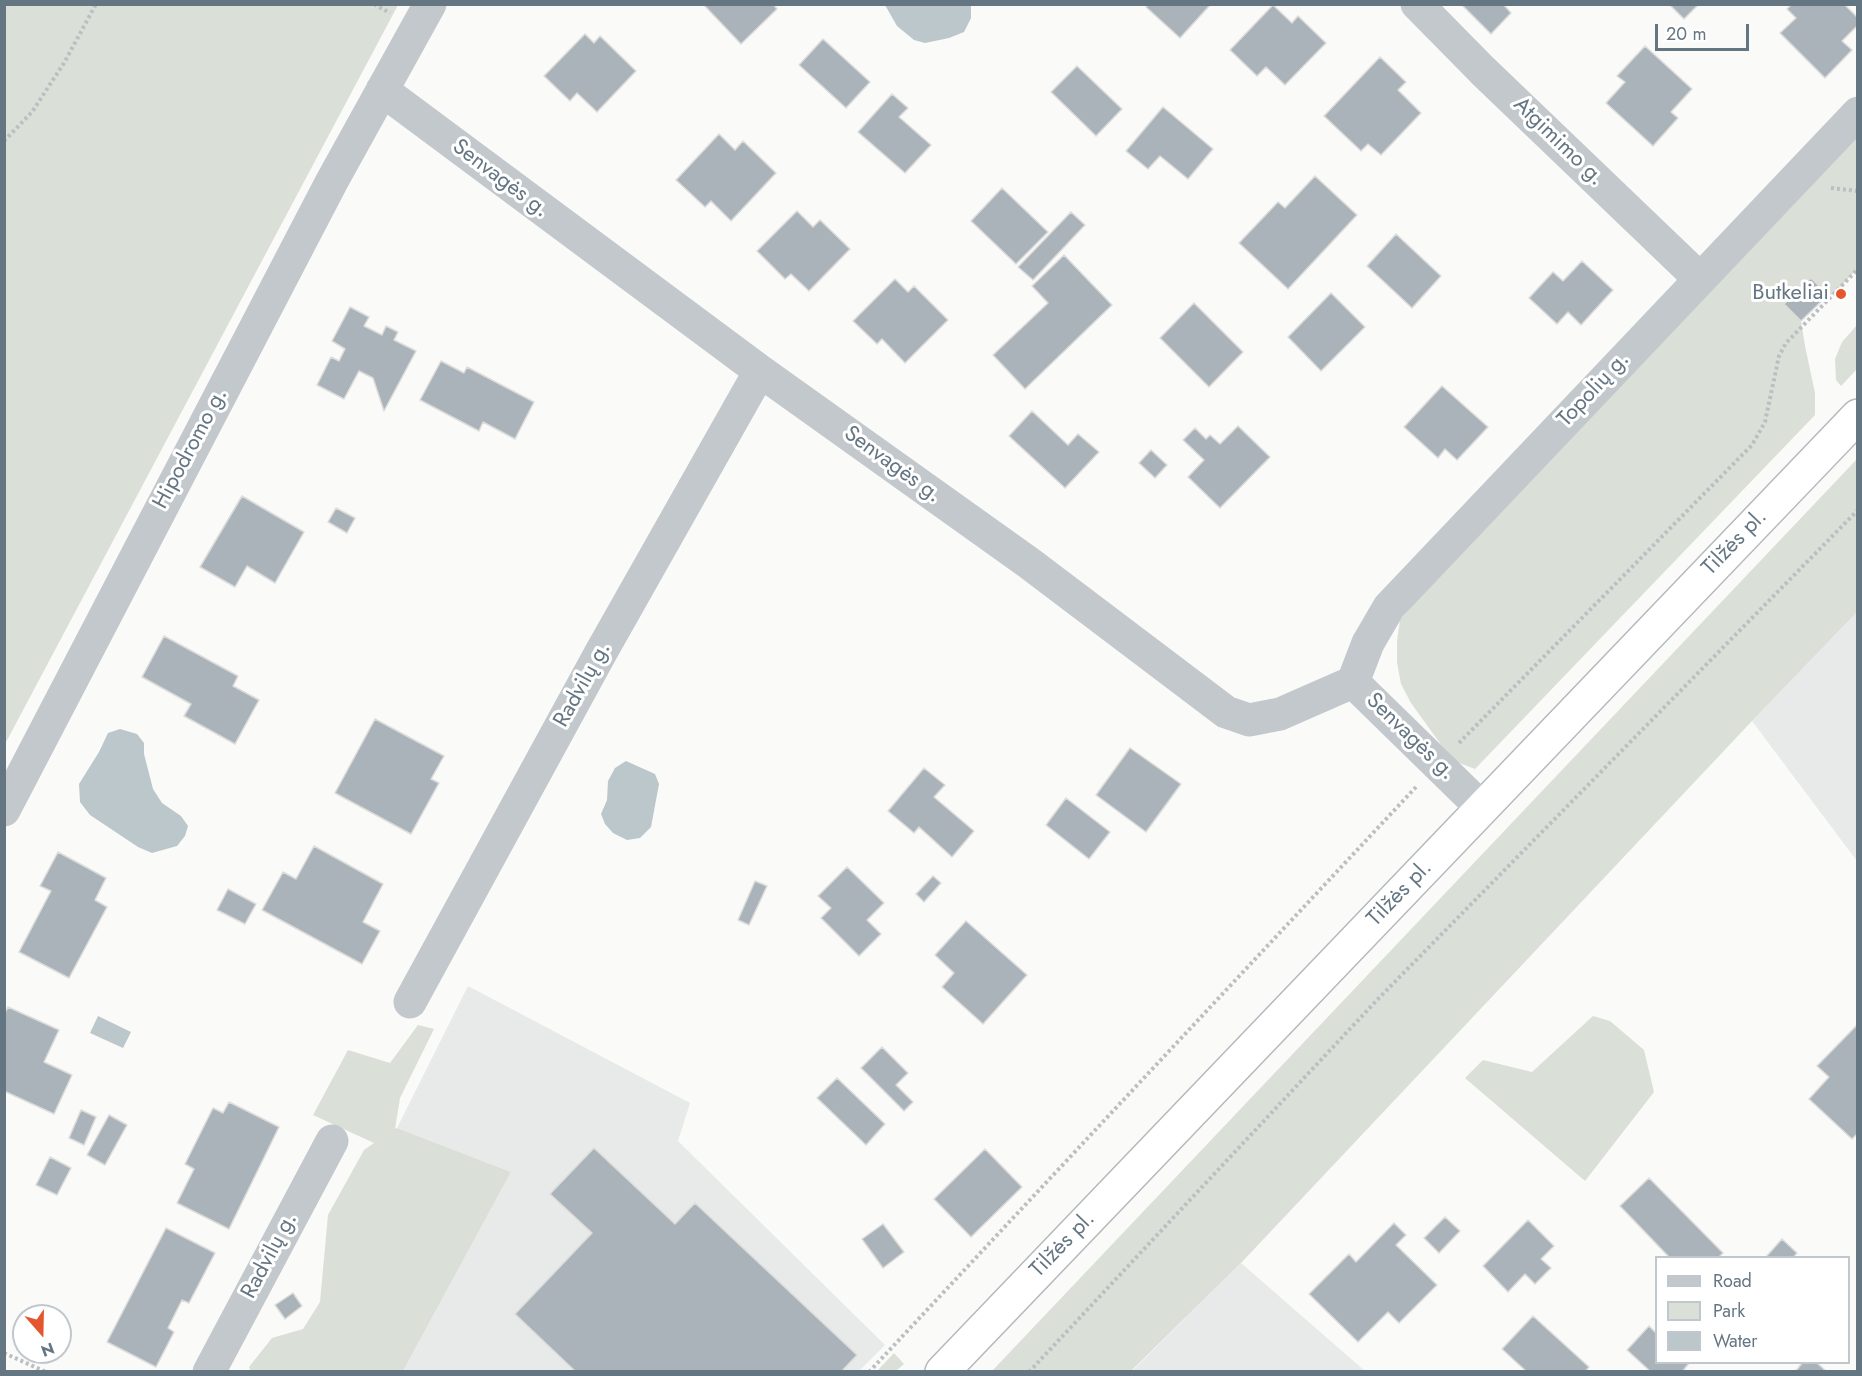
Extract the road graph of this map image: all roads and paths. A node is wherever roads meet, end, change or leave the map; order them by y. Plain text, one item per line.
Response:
1 (96, 4) edge
2 (430, 4) edge
3 (1417, 4) edge
4 (382, 90) junction
5 (1857, 113) edge
6 (4, 141) edge
7 (1857, 269) edge
8 (1700, 279) junction
9 (760, 371) junction
10 (1857, 416) edge
11 (1857, 510) edge
12 (1353, 682) junction
13 (1438, 764) junction
14 (1482, 808) junction
15 (4, 810) edge
16 (410, 1002) dead end
17 (332, 1141) dead end
18 (4, 1353) edge
19 (46, 1371) edge
20 (209, 1371) edge
21 (869, 1371) edge
22 (942, 1371) edge
23 (1029, 1371) edge

1 - 6 path
2 - 4 street
3 - 8 street, Atgimimo g.
4 - 9 street, Senvagės g.
4 - 15 street, Hipodromo g.
5 - 8 street, Topolių g.
7 - 13 path
8 - 12 street, Topolių g.
9 - 12 street, Senvagės g.
9 - 16 street, Radvilų g.
10 - 14 highway, Tilžės pl.
11 - 23 path
12 - 13 street, Senvagės g.
13 - 14 street, Senvagės g.
13 - 21 path
14 - 22 highway, Tilžės pl.
17 - 20 street, Radvilų g.
18 - 19 path

